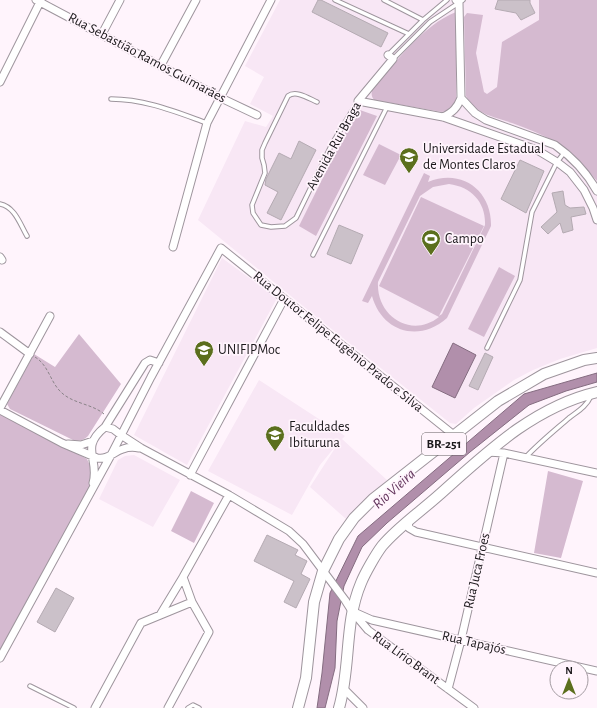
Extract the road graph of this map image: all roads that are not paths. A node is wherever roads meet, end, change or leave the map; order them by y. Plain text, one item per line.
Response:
1 (120, 0) edge
2 (196, 0) edge
3 (271, 0) edge
4 (335, 0) edge
5 (384, 0) edge
6 (447, 0) edge
7 (39, 1) edge
8 (459, 1) edge
9 (423, 20) junction
10 (102, 34) junction
11 (409, 34) junction
12 (390, 57) junction
13 (161, 65) junction
14 (0, 82) edge
15 (221, 98) junction
16 (461, 98) junction
17 (111, 99) dead end
18 (358, 101) junction
19 (317, 102) dead end
20 (387, 107) junction
21 (257, 115) dead end
22 (443, 117) junction
23 (207, 123) junction
24 (565, 152) junction
25 (557, 162) junction
26 (597, 191) edge
27 (0, 204) edge
28 (597, 220) edge
29 (27, 236) dead end
30 (173, 247) dead end
31 (313, 255) dead end
32 (284, 299) junction
33 (50, 316) dead end
34 (0, 332) edge
35 (487, 348) dead end
36 (30, 354) junction
37 (597, 358) edge
38 (159, 362) junction
39 (140, 370) junction
40 (151, 377) junction
41 (595, 393) edge
42 (0, 409) edge
43 (105, 427) junction
44 (121, 435) junction
45 (455, 436) junction
46 (93, 441) junction
47 (62, 443) junction
48 (141, 448) junction
49 (487, 452) junction
50 (504, 453) junction
51 (111, 455) junction
52 (92, 457) junction
53 (526, 458) junction
54 (597, 473) edge
55 (190, 475) junction
56 (90, 493) junction
57 (229, 495) junction
58 (408, 521) junction
59 (482, 546) junction
60 (324, 571) junction
61 (597, 573) edge
62 (183, 578) junction
63 (188, 592) junction
64 (174, 593) junction
65 (192, 602) junction
66 (352, 611) junction
67 (159, 616) junction
68 (461, 640) junction
69 (0, 658) edge
70 (597, 671) edge
71 (30, 686) dead end
72 (344, 689) junction
73 (448, 689) junction
74 (74, 708) edge
75 (95, 708) edge
76 (168, 708) edge
77 (188, 708) edge
78 (199, 708) edge
79 (298, 708) edge
80 (340, 708) edge
81 (363, 708) edge
82 (474, 708) edge

1 - 10 street
2 - 13 street
3 - 15 street
4 - 11 lane
5 - 9 lane
6 - 9 lane, Avenida Rui Braga
7 - 10 street, Rua Sebastião Ramos Guimarães
7 - 14 street
8 - 12 lane, Avenida Rui Braga
8 - 16 street
9 - 11 lane, Avenida Rui Braga
10 - 13 street, Rua Sebastião Ramos Guimarães
11 - 12 lane, Avenida Rui Braga
12 - 18 street, Avenida Rui Braga
13 - 15 street, Rua Sebastião Ramos Guimarães
15 - 21 street, Rua Sebastião Ramos Guimarães
15 - 23 street
16 - 22 street
16 - 24 street
17 - 23 lane
18 - 19 lane, Avenida Rui Braga
18 - 20 street
20 - 22 street
20 - 31 lane
22 - 25 street
23 - 30 street
24 - 25 lane
24 - 26 street
25 - 28 street
25 - 35 lane
27 - 29 lane
32 - 38 street, Rua Doutor Felipe Eugênio Prado e Silva
32 - 45 street, Rua Doutor Felipe Eugênio Prado e Silva
32 - 55 street
33 - 36 street
34 - 36 street
36 - 42 street
37 - 45 main road, BR-251
38 - 39 street
38 - 40 street
39 - 40 street
39 - 43 street
40 - 44 street
41 - 49 main road, BR-251
41 - 53 lane
42 - 47 street
43 - 44 street, Rua Lírio Brant
43 - 46 street
44 - 48 street, Rua Lírio Brant
44 - 51 street
45 - 60 main road, BR-251
46 - 47 street
46 - 52 street
47 - 52 street
48 - 51 street
48 - 55 street, Rua Lírio Brant
49 - 50 street
49 - 58 main road, BR-251
50 - 53 street
50 - 59 street, Rua Juca Froes
51 - 52 street
51 - 56 street
52 - 56 street
53 - 54 street
55 - 57 street, Rua Lírio Brant
56 - 69 street
57 - 60 street, Rua Lírio Brant
57 - 62 street
58 - 59 street
58 - 66 main road, BR-251
59 - 61 street
59 - 68 street, Rua Juca Froes
60 - 66 street, Rua Lírio Brant
60 - 79 main road, BR-251
62 - 63 street
62 - 64 street
63 - 64 street
63 - 65 street
64 - 67 street
65 - 67 street
65 - 76 street
66 - 68 street, Rua Tapajós
66 - 72 main road, BR-251
66 - 73 street, Rua Lírio Brant
67 - 75 street
68 - 70 street, Rua Tapajós
68 - 73 street, Rua Juca Froes
71 - 74 lane
72 - 80 main road, BR-251
72 - 81 street
73 - 82 street, Rua Lírio Brant
77 - 78 lane

